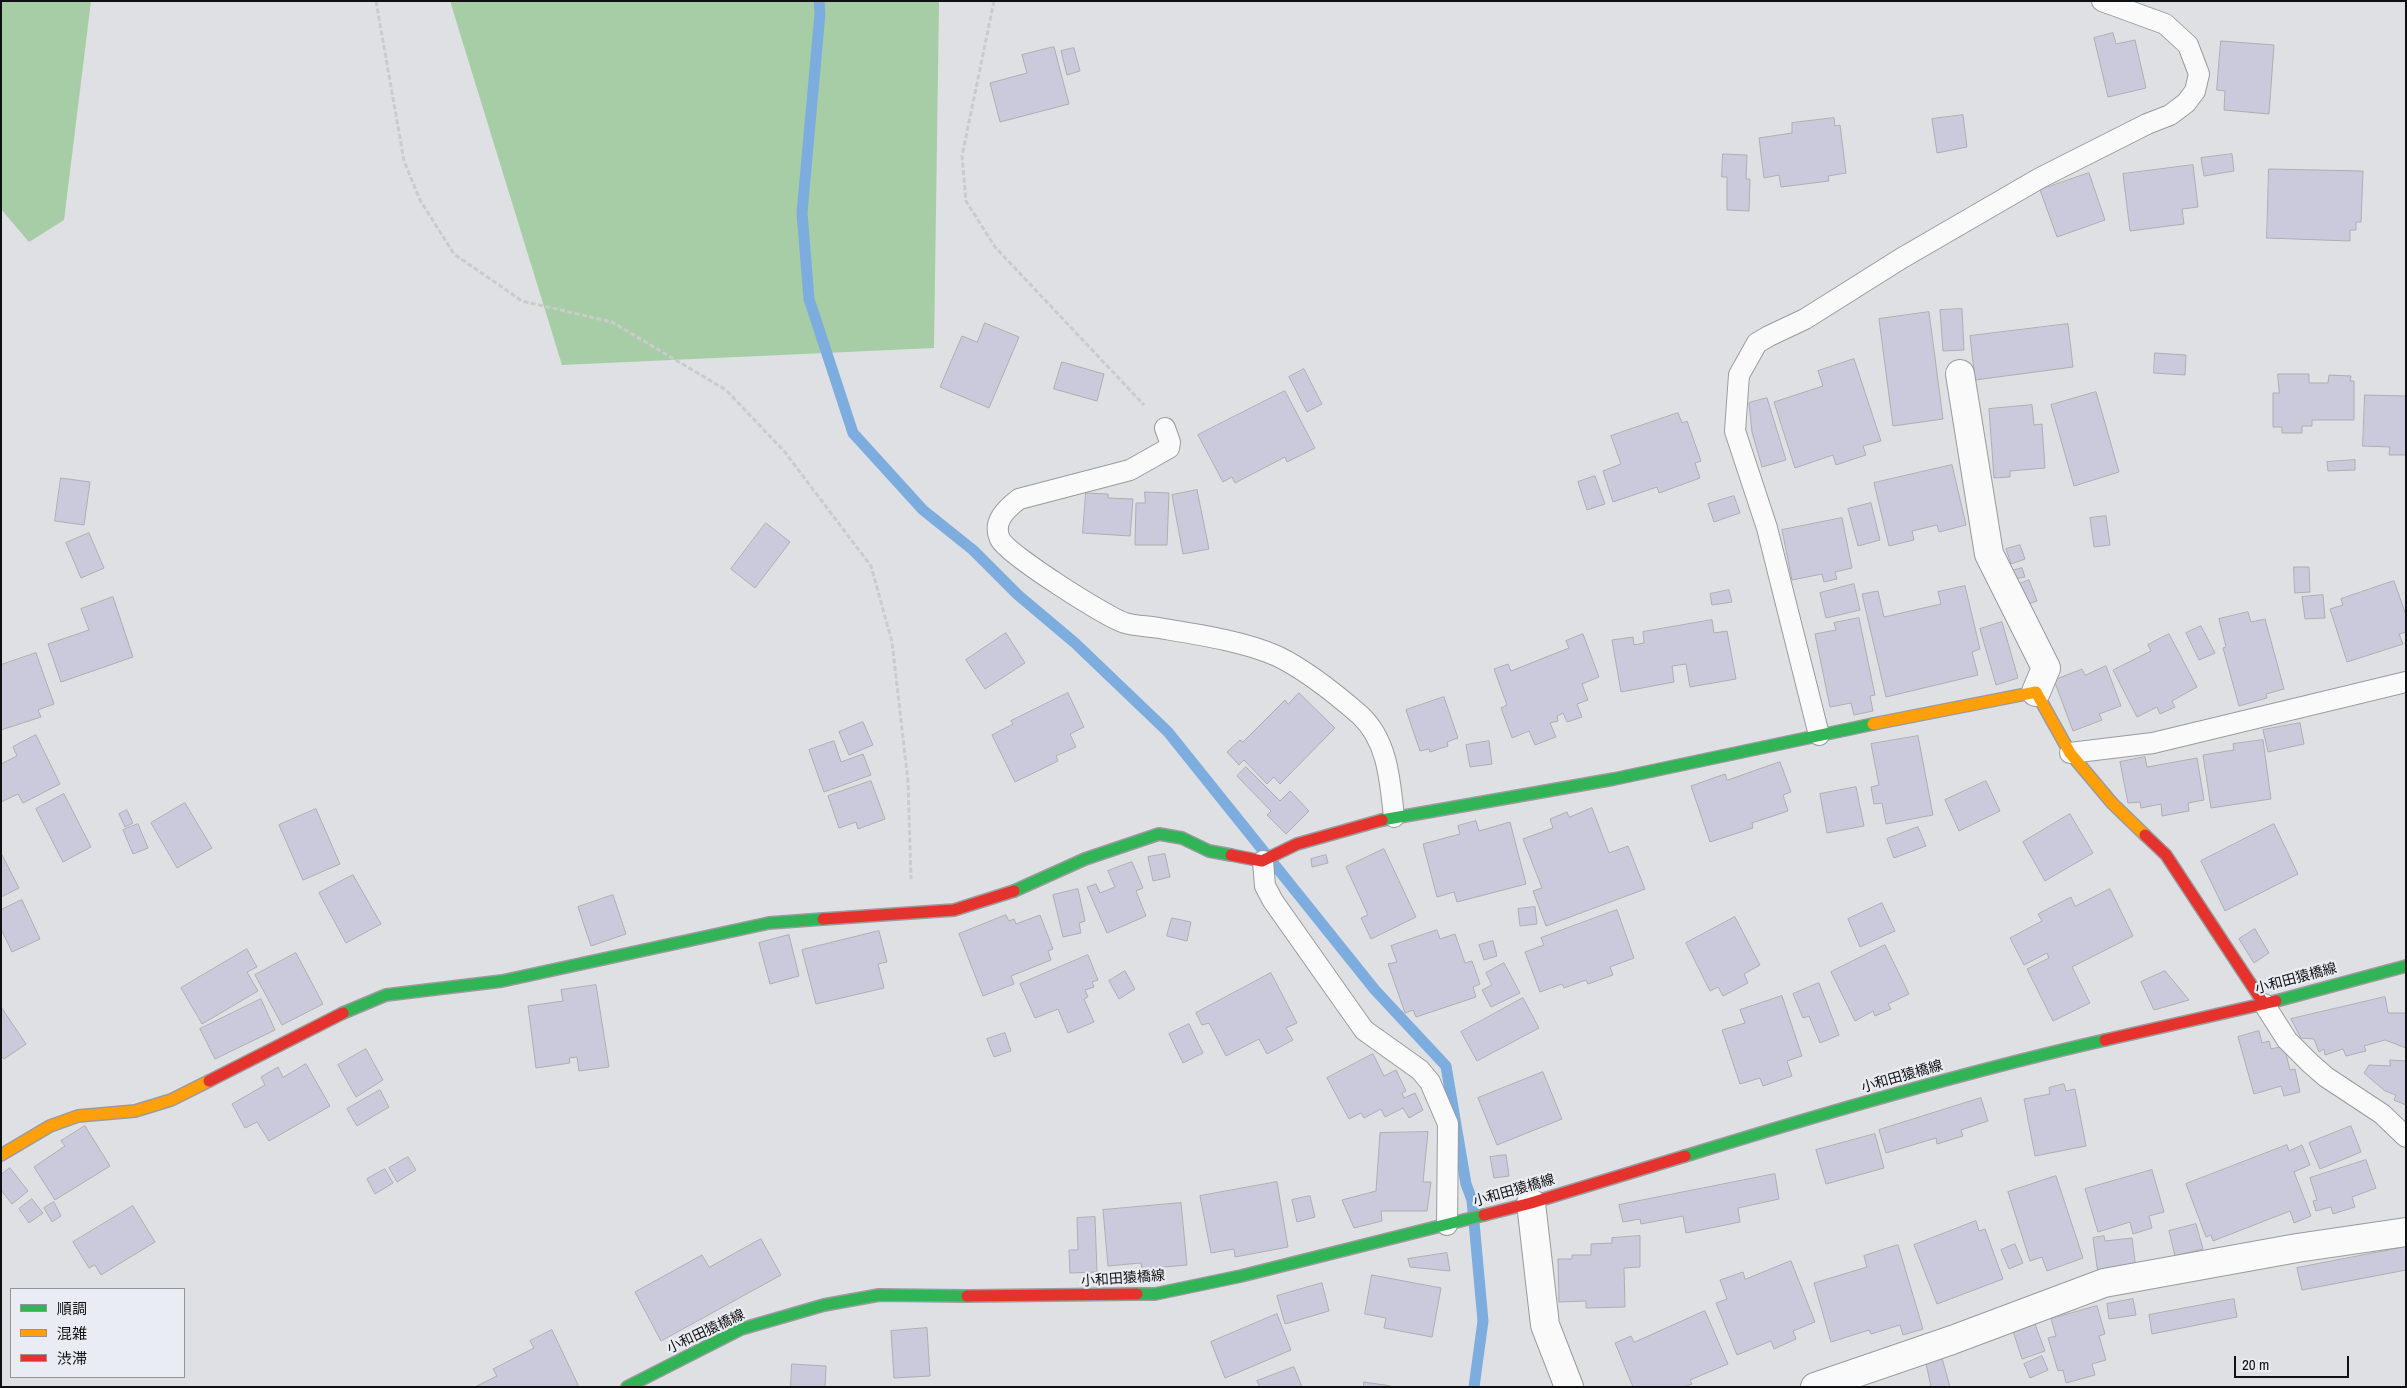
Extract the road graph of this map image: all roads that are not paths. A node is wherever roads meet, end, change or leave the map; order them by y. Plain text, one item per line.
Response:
1 (2102, 1) edge
2 (1960, 374) dead end
3 (1165, 428) road end
4 (2406, 682) edge
5 (2036, 692) junction
6 (1819, 735) junction
7 (2070, 753) junction
8 (1394, 817) junction
9 (1264, 860) junction
10 (2406, 966) edge
11 (2264, 1004) junction
12 (2406, 1137) edge
13 (1, 1155) edge
14 (1531, 1203) junction
15 (1447, 1225) junction
16 (2406, 1232) edge
17 (627, 1387) edge
18 (1569, 1387) edge
19 (1815, 1387) edge

1 - 6 lane
2 - 5 street
3 - 8 lane
4 - 7 lane
5 - 6 street
5 - 7 street
6 - 8 street
7 - 11 street
8 - 9 street
9 - 13 street
9 - 15 lane
10 - 11 street, 小和田猿橋線
11 - 12 lane
11 - 14 street, 小和田猿橋線
14 - 15 street, 小和田猿橋線
14 - 18 street
15 - 17 street, 小和田猿橋線
16 - 19 street

